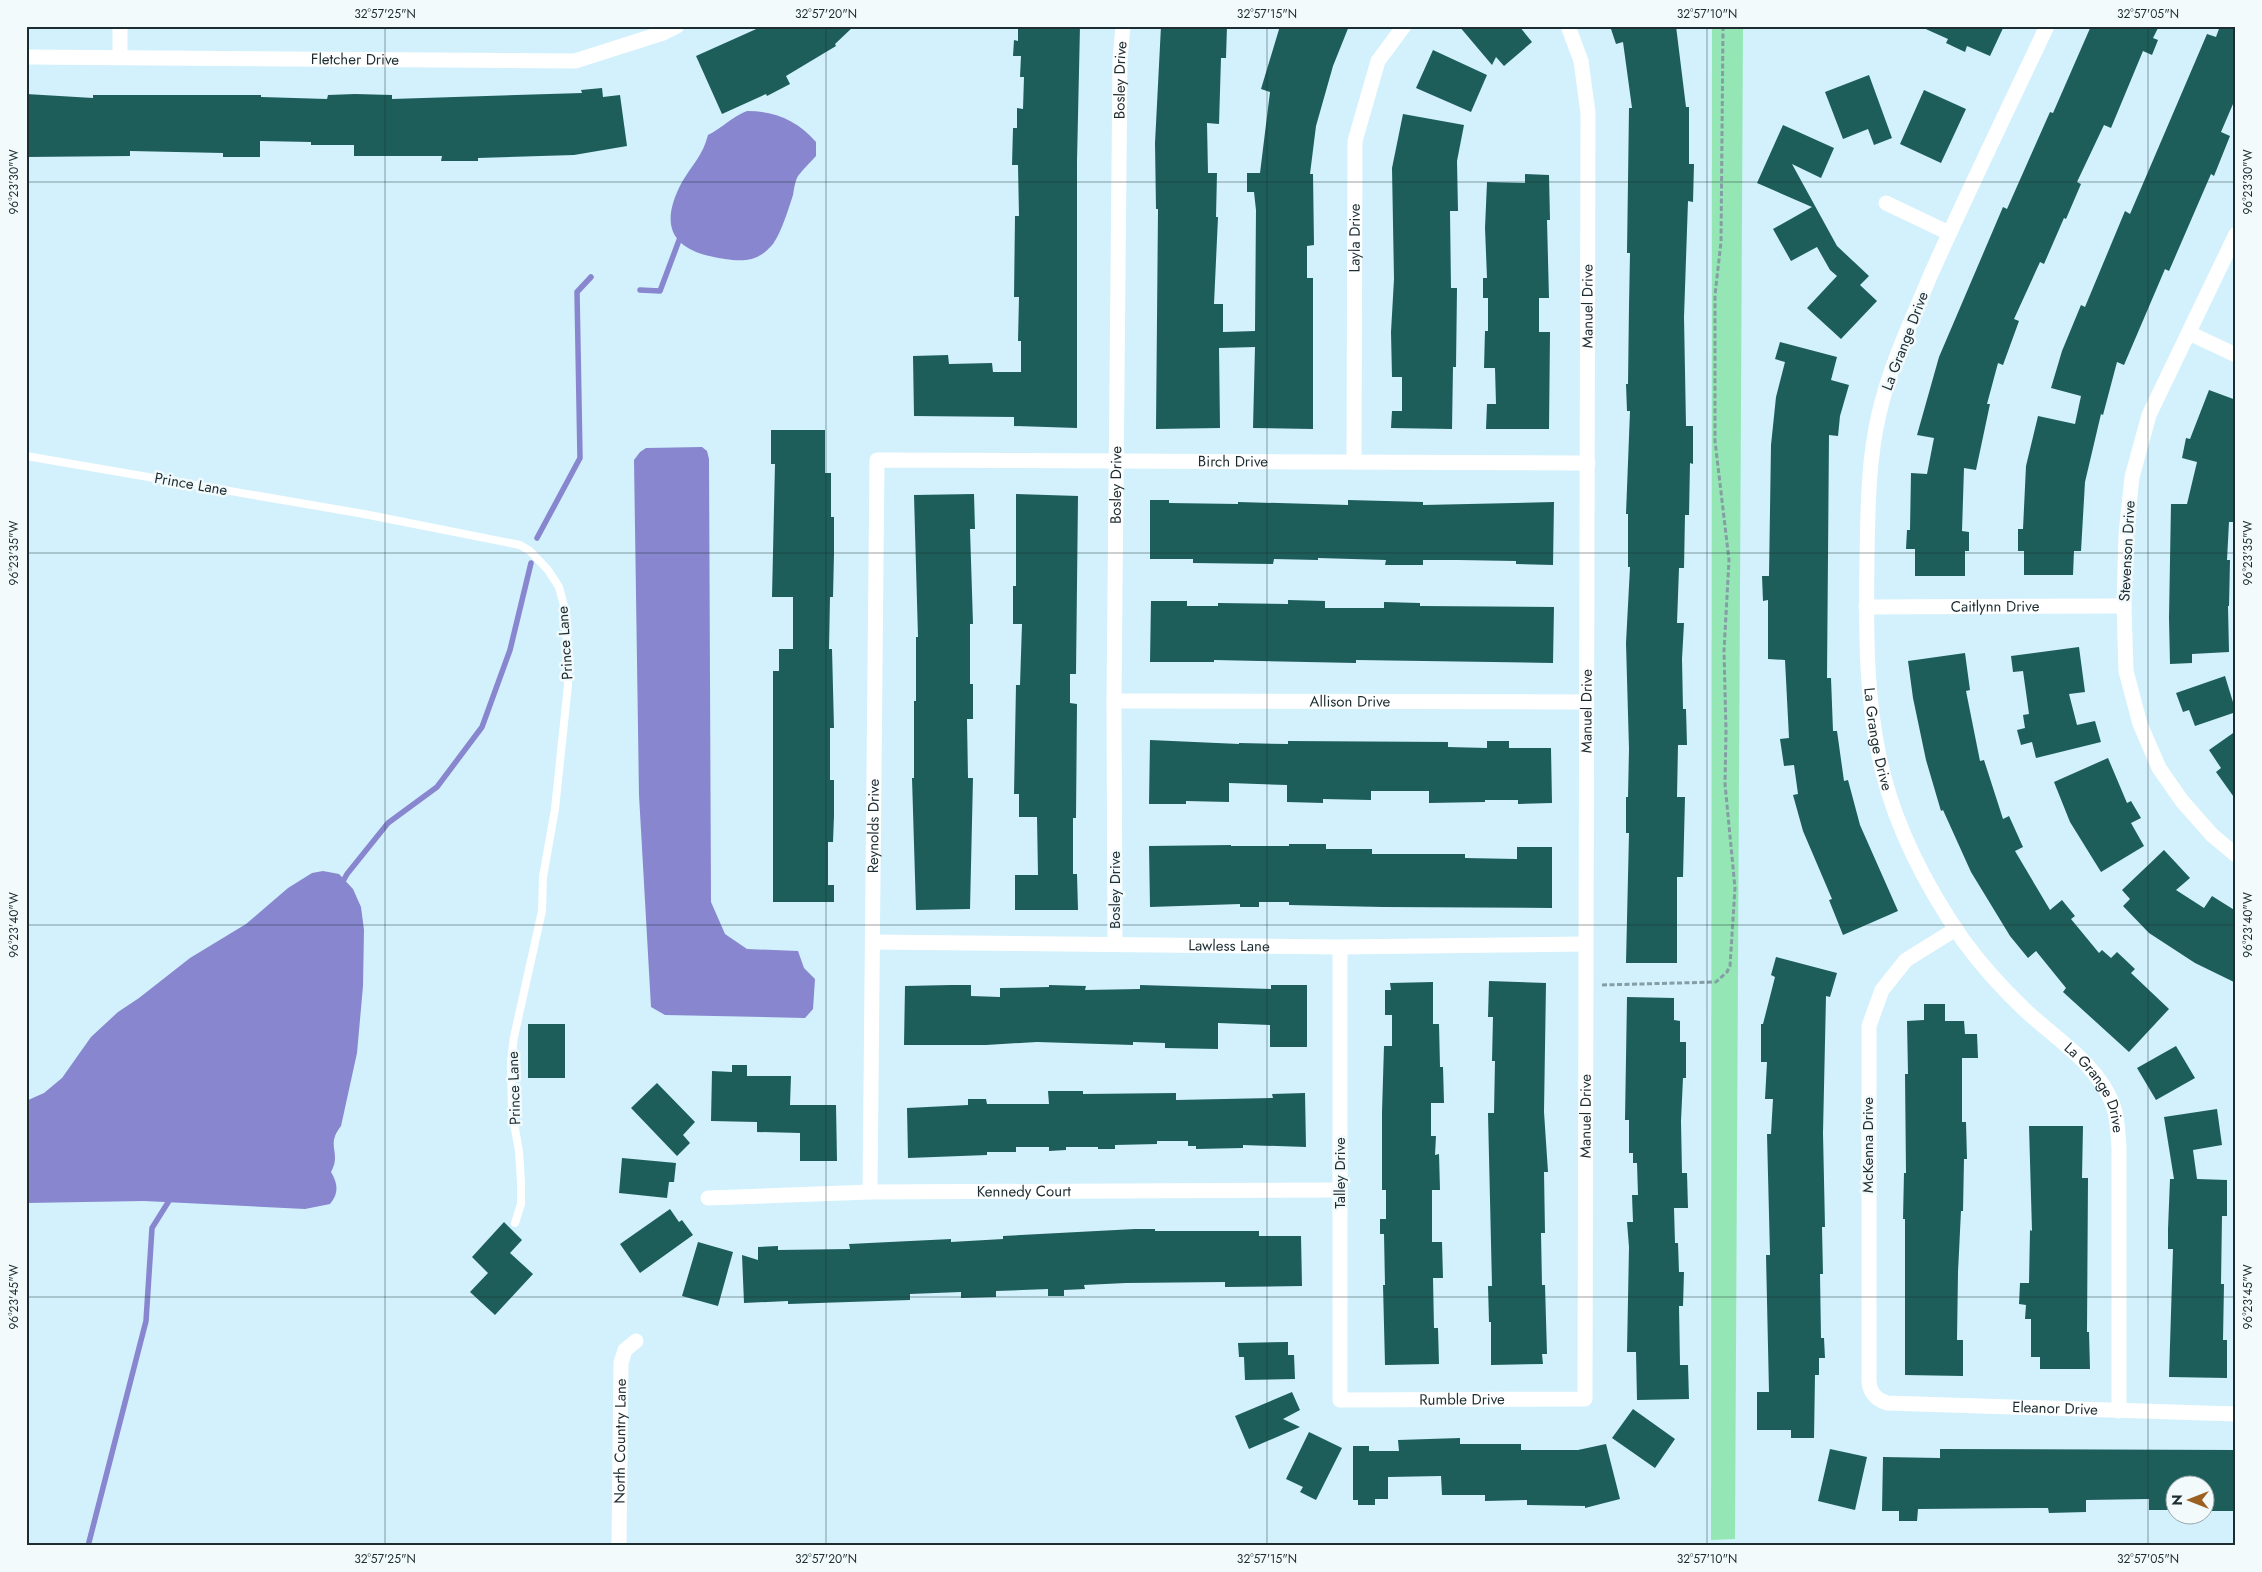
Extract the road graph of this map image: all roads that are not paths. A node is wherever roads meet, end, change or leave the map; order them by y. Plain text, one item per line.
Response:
1 (120, 26) edge
2 (676, 26) edge
3 (1123, 26) edge
4 (1404, 26) edge
5 (1568, 26) edge
6 (2047, 26) edge
7 (120, 57) junction
8 (26, 58) edge
9 (1886, 203) dead end
10 (1949, 233) junction
11 (2236, 234) edge
12 (2189, 333) junction
13 (2236, 355) edge
14 (26, 456) edge
15 (877, 460) joint
16 (1118, 461) junction
17 (1354, 462) junction
18 (1588, 463) junction
19 (2124, 606) junction
20 (1866, 608) junction
21 (1114, 701) junction
22 (1586, 702) junction
23 (2236, 854) edge
24 (1956, 929) junction
25 (872, 942) junction
26 (1115, 944) junction
27 (1586, 944) junction
28 (1340, 947) junction
29 (1340, 1190) junction
30 (870, 1192) junction
31 (708, 1198) dead end
32 (515, 1223) dead end
33 (636, 1341) dead end
34 (1875, 1397) joint
35 (1585, 1399) joint
36 (1340, 1400) joint
37 (2119, 1411) junction
38 (2236, 1414) edge
39 (619, 1546) edge

1 - 7 street
2 - 7 street, Fletcher Drive
3 - 16 street, Bosley Drive
4 - 17 street, Layla Drive
5 - 18 street, Manuel Drive
6 - 10 street, La Grange Drive
7 - 8 street, Fletcher Drive
9 - 10 street
10 - 20 street, La Grange Drive
11 - 12 street, Stevenson Drive
12 - 13 street
12 - 19 street, Stevenson Drive
14 - 32 lane, Prince Lane
15 - 16 street, Birch Drive
15 - 25 street, Reynolds Drive
16 - 17 street, Birch Drive
16 - 21 street, Bosley Drive
17 - 18 street, Birch Drive
18 - 22 street, Manuel Drive
19 - 20 street, Caitlynn Drive
19 - 23 street, Stevenson Drive
20 - 24 street, La Grange Drive
21 - 22 street, Allison Drive
21 - 26 street, Bosley Drive
22 - 27 street, Manuel Drive
24 - 34 street, McKenna Drive
24 - 37 street, La Grange Drive
25 - 26 street, Lawless Lane
25 - 30 street, Reynolds Drive
26 - 28 street, Lawless Lane
27 - 28 street, Lawless Lane
27 - 35 street, Manuel Drive
28 - 29 street, Talley Drive
29 - 30 street, Kennedy Court
29 - 36 street, Talley Drive
30 - 31 street, Kennedy Court
33 - 39 street, North Country Lane
34 - 37 street, Eleanor Drive
35 - 36 street, Rumble Drive
37 - 38 street, Eleanor Drive

